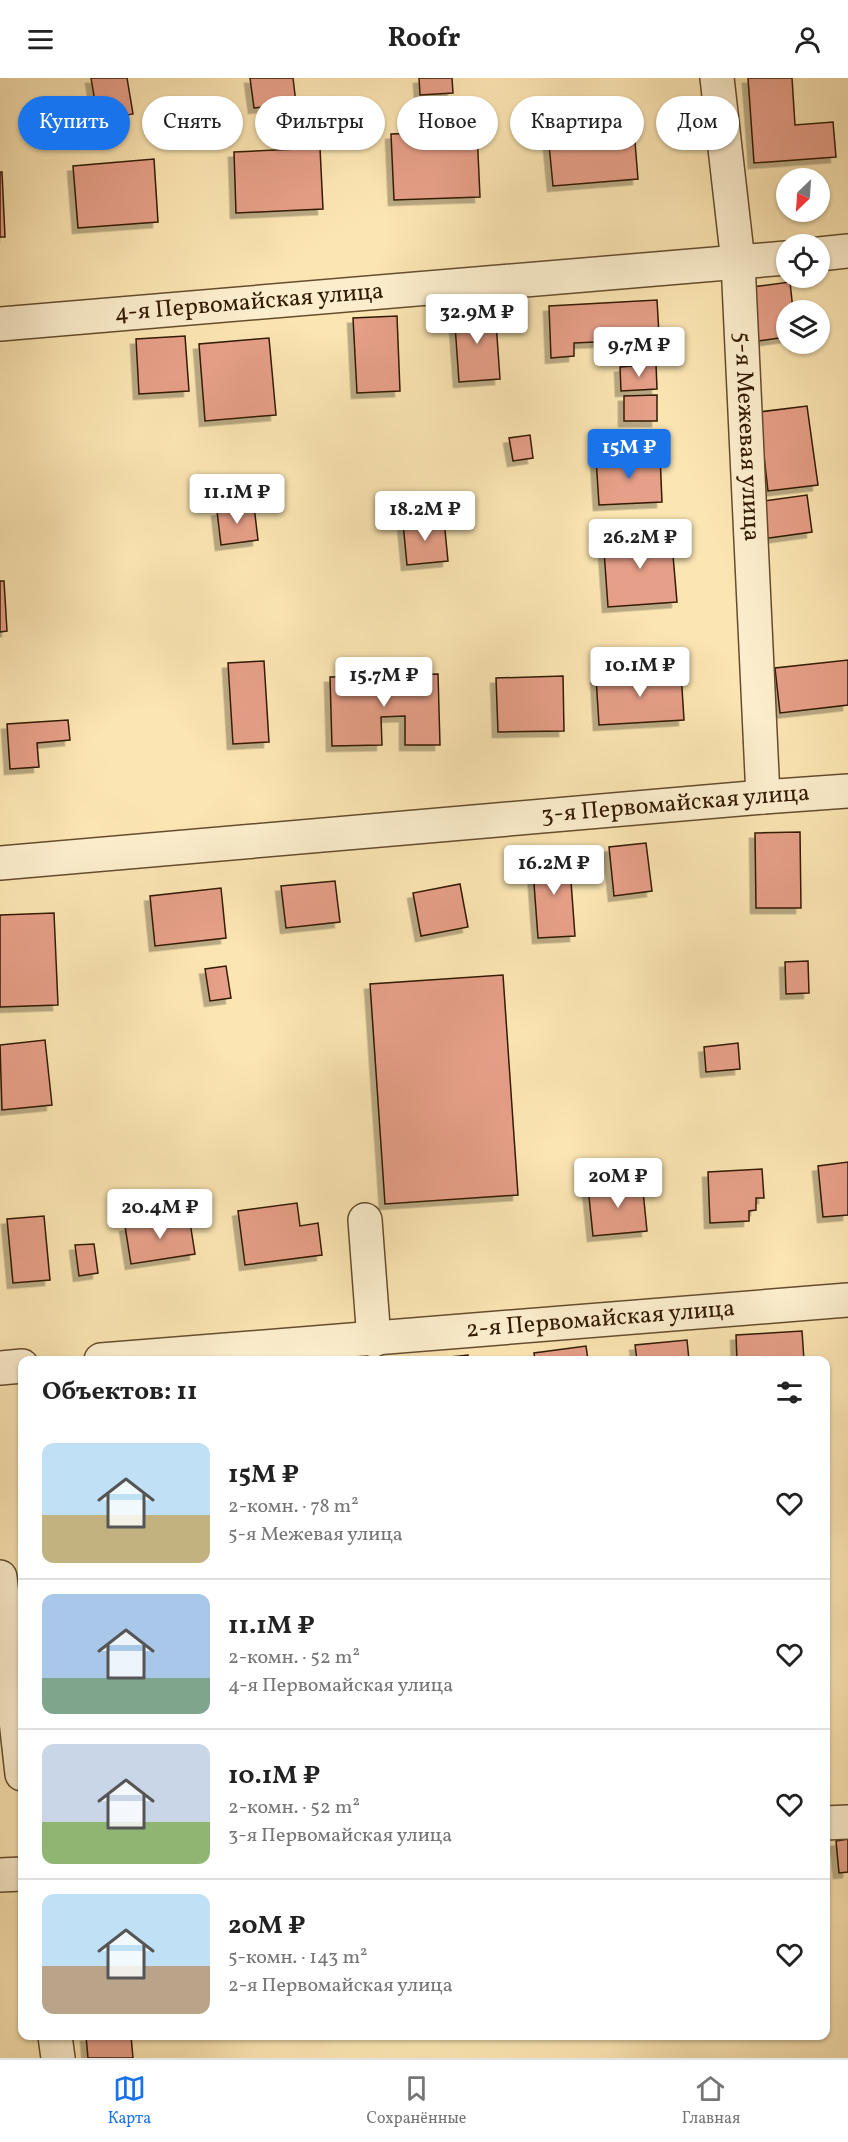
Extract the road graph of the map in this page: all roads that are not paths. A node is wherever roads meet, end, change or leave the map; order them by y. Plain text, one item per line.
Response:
1 (717, 78) edge
2 (848, 251) edge
3 (830, 253) edge
4 (776, 259) edge
5 (738, 262) junction
6 (0, 324) edge
7 (848, 791) edge
8 (763, 797) junction
9 (0, 863) edge
10 (365, 1220) dead end
11 (848, 1300) edge
12 (374, 1340) junction
13 (156, 1356) edge
14 (18, 1366) edge
15 (0, 1368) edge
16 (0, 1577) edge
17 (18, 1738) edge
18 (848, 1822) edge
19 (830, 1823) edge
20 (18, 1874) edge
21 (0, 1875) edge
22 (56, 2040) edge
23 (58, 2058) edge

1 - 5 street, 5-я Межевая улица
2 - 3 street
4 - 5 street, 4-я Первомайская улица
5 - 6 street, 4-я Первомайская улица
5 - 8 street, 5-я Межевая улица
7 - 8 street, 3-я Первомайская улица
8 - 9 street, 3-я Первомайская улица
10 - 12 street
11 - 12 street, 2-я Первомайская улица
12 - 13 street, 2-я Первомайская улица
14 - 15 street
16 - 17 street
18 - 19 street
20 - 21 street
22 - 23 street

